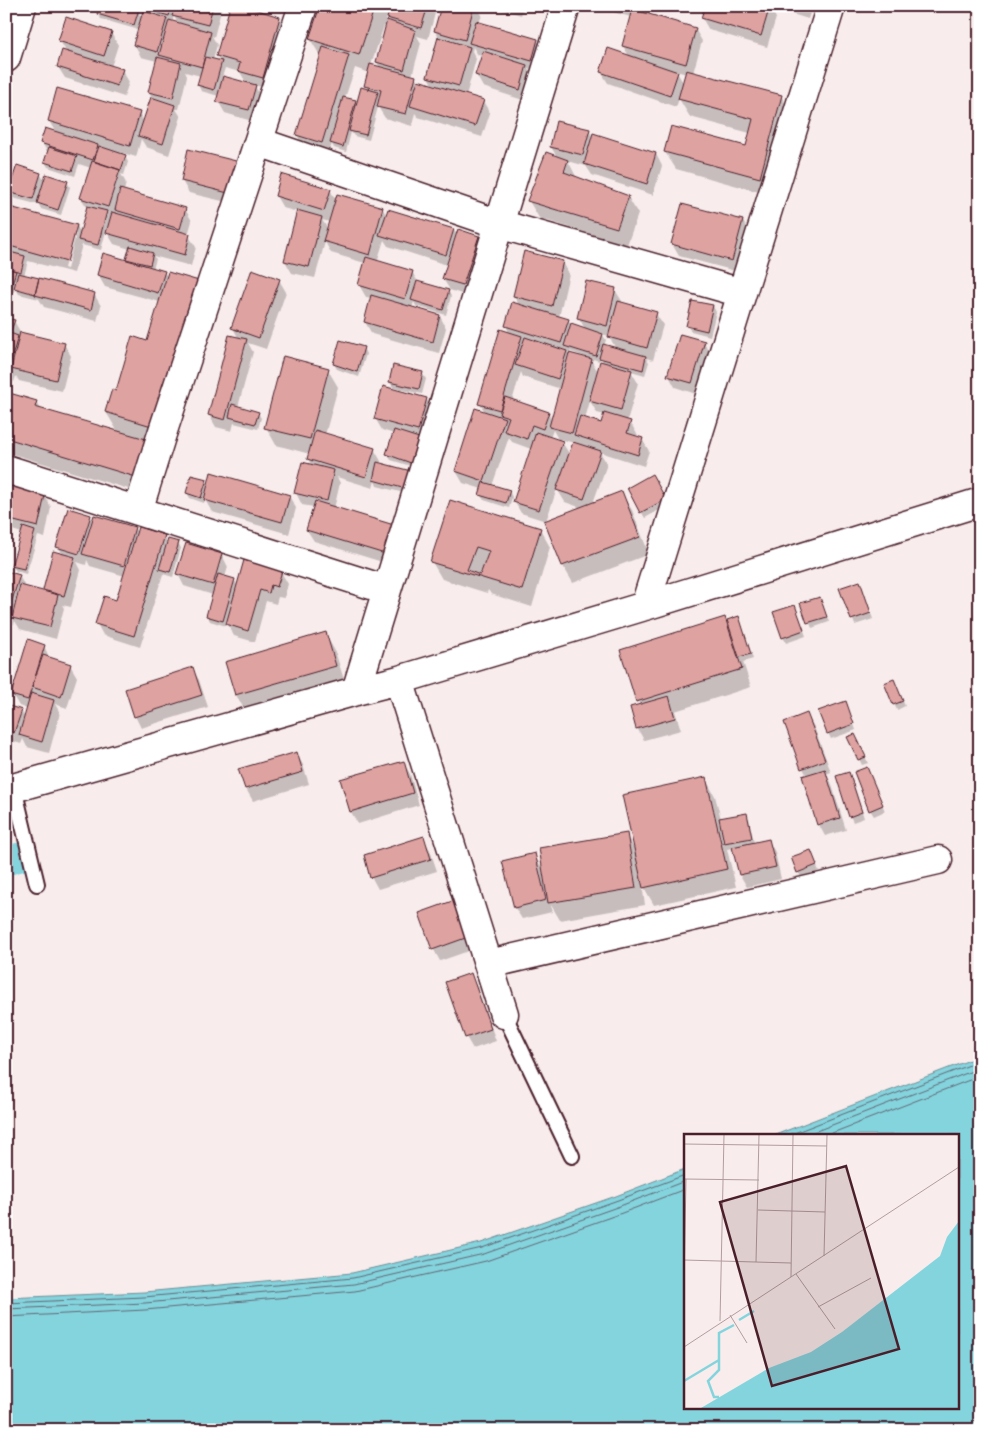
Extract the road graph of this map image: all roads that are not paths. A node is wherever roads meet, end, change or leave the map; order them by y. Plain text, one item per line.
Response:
1 (22, 6) edge
2 (303, 6) edge
3 (566, 6) edge
4 (831, 6) edge
5 (6, 58) edge
6 (259, 142) junction
7 (499, 224) junction
8 (742, 293) junction
9 (6, 470) edge
10 (980, 502) edge
11 (138, 511) junction
12 (387, 590) junction
13 (645, 606) junction
14 (399, 680) junction
15 (356, 690) junction
16 (10, 789) edge
17 (938, 860) dead end
18 (37, 884) dead end
19 (489, 964) junction
20 (504, 1014) joint
21 (572, 1156) dead end

1 - 5 street
2 - 6 street
3 - 7 street
4 - 8 street
6 - 7 street
6 - 11 street
7 - 8 street
7 - 12 street
8 - 13 street
9 - 11 street
10 - 13 street
11 - 12 street
12 - 15 street
13 - 14 street
14 - 15 street
14 - 19 street
15 - 16 street
16 - 18 lane
17 - 19 street
19 - 20 street
20 - 21 lane

